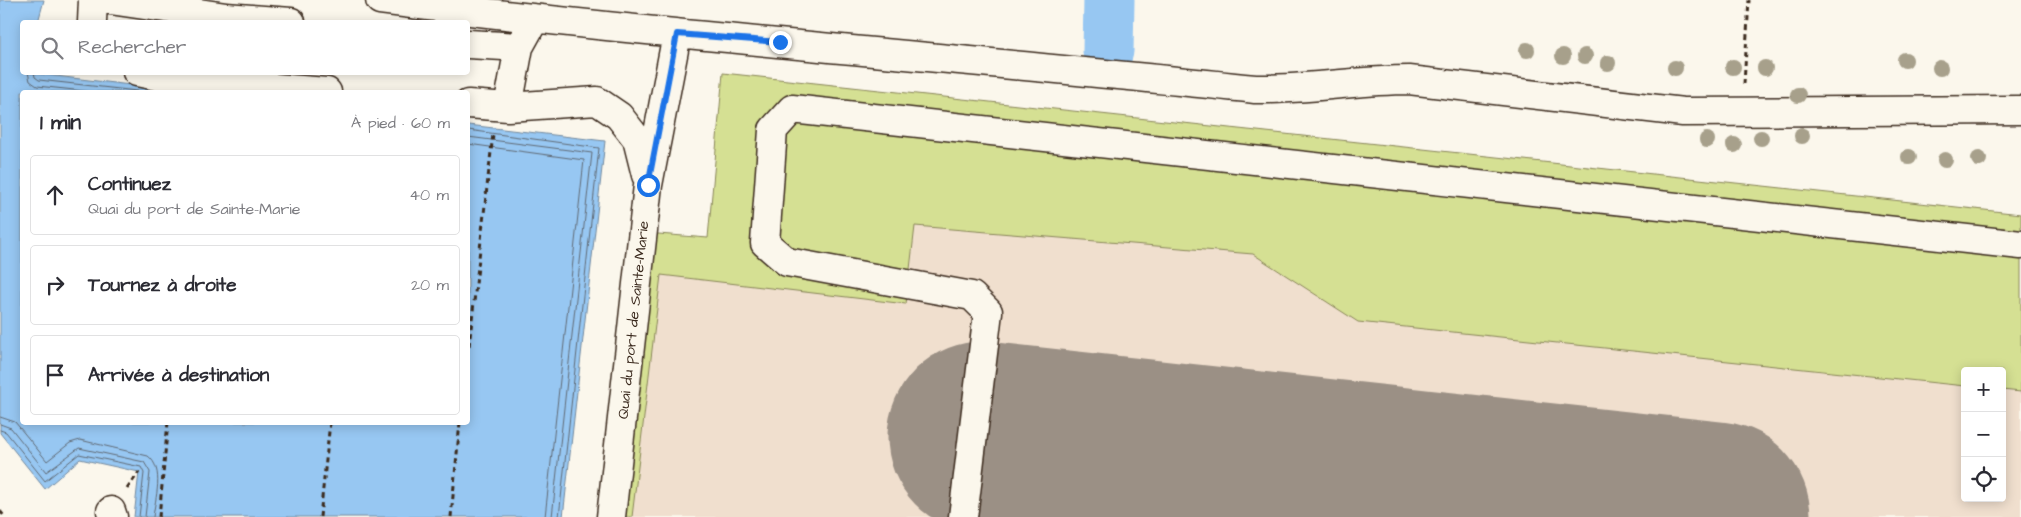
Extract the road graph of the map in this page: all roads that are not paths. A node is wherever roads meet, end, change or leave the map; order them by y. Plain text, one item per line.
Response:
1 (93, 0) edge
2 (110, 0) edge
3 (380, 0) edge
4 (92, 20) edge
5 (265, 20) edge
6 (534, 20) junction
7 (677, 34) junction
8 (470, 44) edge
9 (519, 47) junction
10 (152, 75) edge
11 (302, 90) edge
12 (470, 105) edge
13 (2021, 110) edge
14 (501, 118) junction
15 (648, 185) junction
16 (2021, 245) edge
17 (610, 517) edge
18 (963, 517) edge

1 - 4 street
2 - 5 street
3 - 6 street
6 - 7 street
6 - 9 street
7 - 13 street
7 - 15 street, Quai du port de Sainte-Marie
8 - 9 street
9 - 14 street
10 - 11 street
12 - 14 street
14 - 15 street
15 - 17 street, Quai du port de Sainte-Marie
16 - 18 street

